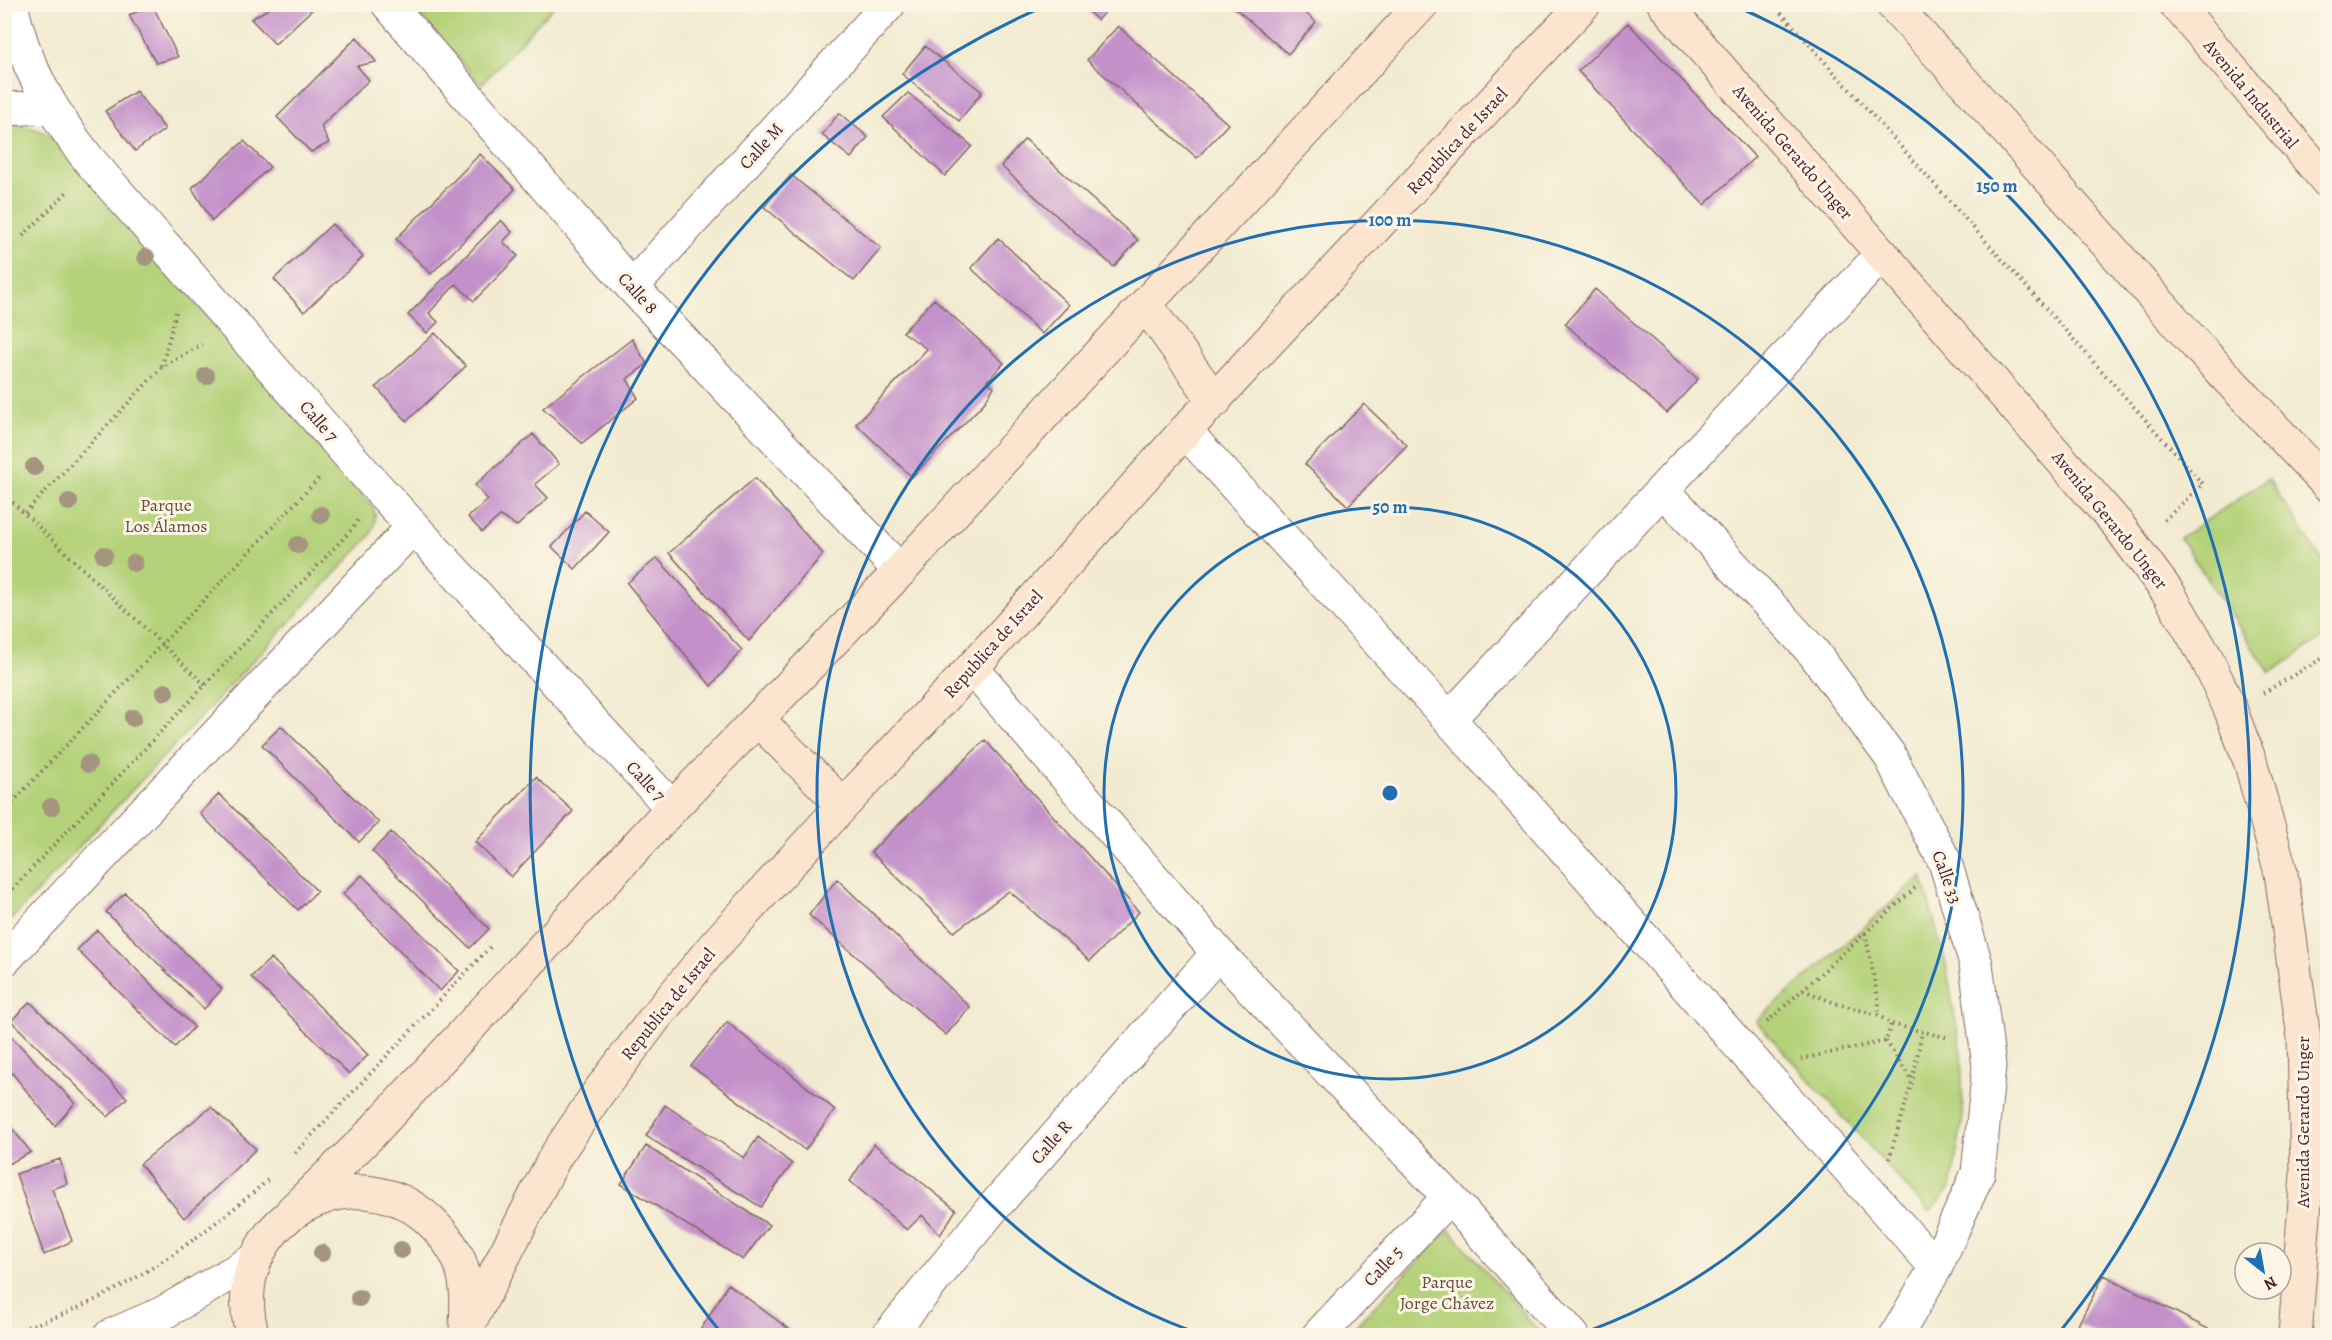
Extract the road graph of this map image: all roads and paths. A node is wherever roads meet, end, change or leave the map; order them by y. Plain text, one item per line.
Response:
1 (11, 4) edge
2 (388, 4) edge
3 (889, 4) edge
4 (1422, 4) edge
5 (1584, 4) edge
6 (1664, 4) edge
7 (1773, 4) edge
8 (1892, 4) edge
9 (2176, 4) edge
10 (50, 107) junction
11 (4, 109) edge
12 (2328, 182) edge
13 (73, 186) dead end
14 (23, 236) dead end
15 (1882, 254) junction
16 (632, 287) junction
17 (178, 303) dead end
18 (1146, 305) junction
19 (211, 339) dead end
20 (162, 367) junction
21 (1215, 400) junction
22 (1185, 431) junction
23 (328, 469) dead end
24 (2328, 484) edge
25 (1663, 490) junction
26 (4, 494) edge
27 (24, 513) junction
28 (360, 516) dead end
29 (413, 527) junction
30 (2156, 529) dead end
31 (900, 571) junction
32 (162, 644) junction
33 (2328, 656) edge
34 (972, 668) junction
35 (205, 685) junction
36 (2231, 711) junction
37 (1449, 719) junction
38 (758, 720) junction
39 (843, 805) junction
40 (672, 808) junction
41 (4, 811) edge
42 (1921, 883) dead end
43 (4, 898) edge
44 (1865, 933) junction
45 (500, 936) dead end
46 (1218, 953) junction
47 (4, 960) edge
48 (1803, 990) junction
49 (1878, 1015) junction
50 (1765, 1024) dead end
51 (1891, 1024) junction
52 (1922, 1032) junction
53 (1956, 1040) dead end
54 (1886, 1041) junction
55 (1796, 1060) dead end
56 (1912, 1082) junction
57 (288, 1160) dead end
58 (1888, 1163) dead end
59 (272, 1176) dead end
60 (1449, 1197) junction
61 (292, 1211) junction
62 (254, 1260) junction
63 (1936, 1267) junction
64 (4, 1333) edge
65 (465, 1333) edge
66 (110, 1335) edge
67 (253, 1335) edge
68 (888, 1335) edge
69 (1318, 1335) edge
70 (1573, 1335) edge
71 (1896, 1335) edge
72 (2295, 1335) edge

1 - 10 street, Calle 7
2 - 16 street, Calle 8
3 - 16 street, Calle M
4 - 18 street
5 - 21 street, Republica de Israel
6 - 15 street, Avenida Gerardo Unger
7 - 30 path
8 - 24 street
9 - 12 street, Avenida Industrial
10 - 11 street
10 - 29 street, Calle 7
13 - 14 path
15 - 25 street
15 - 36 street, Avenida Gerardo Unger
16 - 31 street, Calle 8
17 - 20 path
18 - 21 street
18 - 31 street
19 - 20 path
20 - 27 path
21 - 22 street, Republica de Israel
22 - 34 street, Republica de Israel
22 - 37 street
23 - 32 path
25 - 37 street
25 - 63 street, Calle 33
26 - 27 path
27 - 32 path
28 - 35 path
29 - 40 street, Calle 7
29 - 47 street
31 - 38 street
32 - 35 path
32 - 41 path
33 - 36 path
34 - 39 street, Republica de Israel
34 - 46 street
35 - 43 path
36 - 72 street, Avenida Gerardo Unger
37 - 63 street
38 - 39 street
38 - 40 street
39 - 65 street, Republica de Israel
40 - 61 street
42 - 44 path
44 - 48 path
44 - 49 path
45 - 57 path
46 - 60 street
46 - 68 street, Calle R
48 - 49 path
48 - 50 path
49 - 51 path
51 - 52 path
51 - 54 path
52 - 53 path
52 - 56 path
54 - 55 path
54 - 56 path
56 - 58 path
59 - 64 path
60 - 69 street, Calle 5
60 - 70 street
61 - 62 street
61 - 65 street
62 - 66 street
62 - 67 street
63 - 71 street, Calle 33

